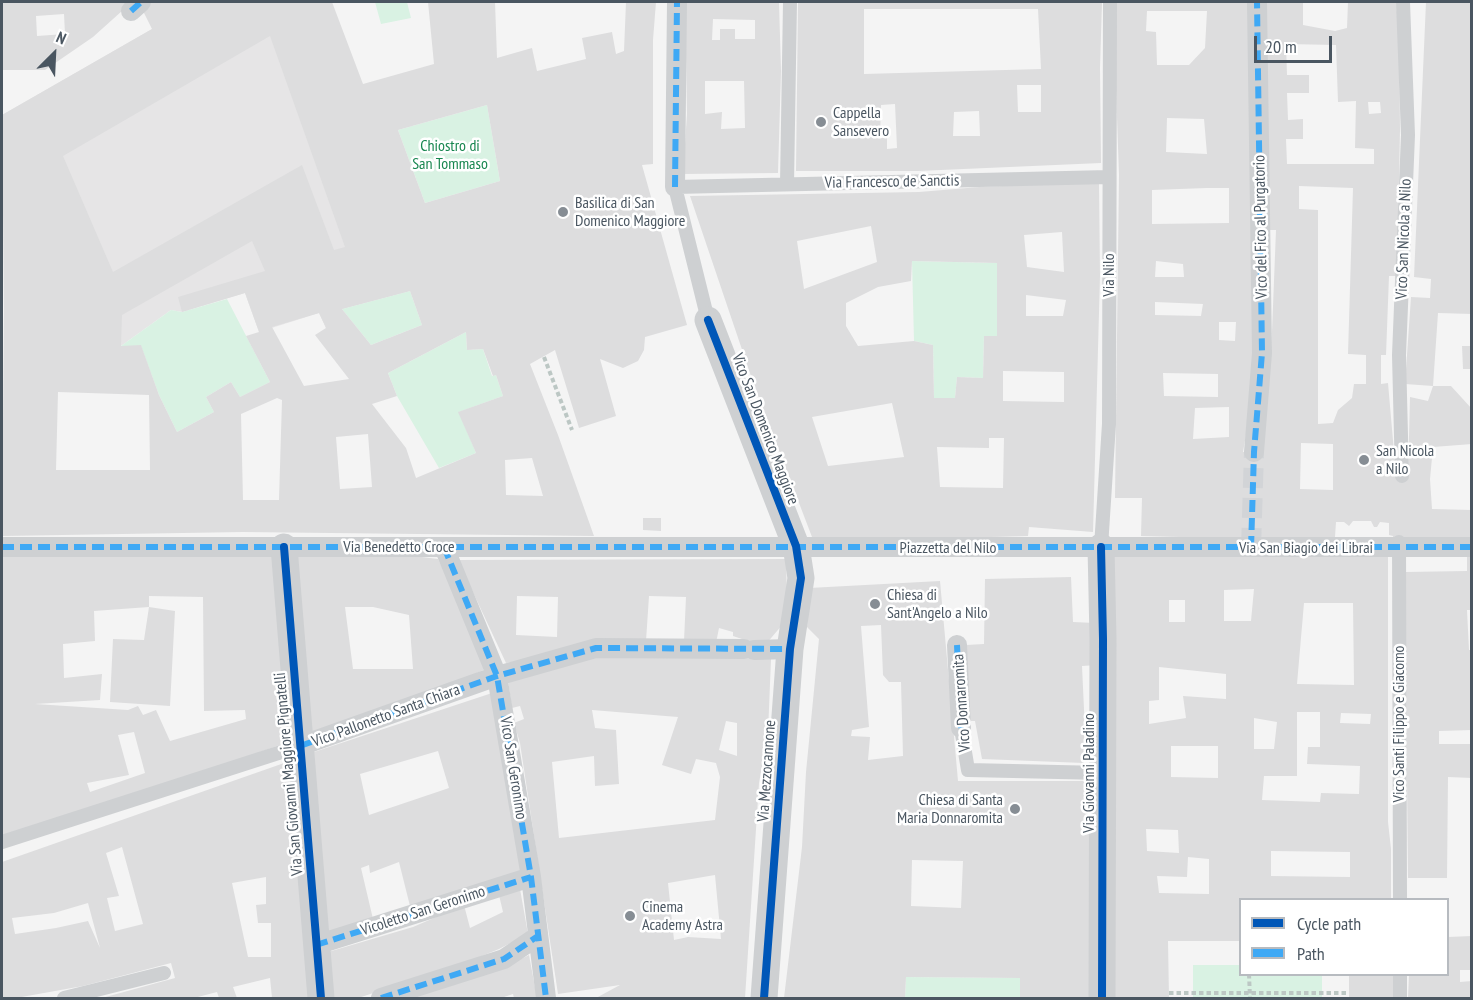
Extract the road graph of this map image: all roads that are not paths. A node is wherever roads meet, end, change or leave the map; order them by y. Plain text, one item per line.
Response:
1 (676, 2) edge
2 (790, 2) edge
3 (1110, 2) edge
4 (1257, 2) edge
5 (1403, 2) edge
6 (1109, 177) junction
7 (786, 184) junction
8 (675, 187) junction
9 (708, 320) joint
10 (1254, 452) tunnel mouth
11 (1402, 476) dead end
12 (1399, 545) junction
13 (796, 546) junction
14 (2, 547) edge
15 (284, 547) junction
16 (444, 547) junction
17 (1101, 547) junction
18 (1472, 547) edge
19 (957, 645) dead end
20 (790, 649) junction
21 (497, 676) junction
22 (961, 728) joint
23 (300, 746) junction
24 (1103, 773) junction
25 (2, 842) edge
26 (531, 878) junction
27 (1400, 898) edge
28 (538, 936) junction
29 (316, 945) junction
30 (164, 973) dead end
31 (1400, 976) edge
32 (64, 999) edge
33 (321, 999) edge
34 (381, 999) edge
35 (546, 999) edge
36 (764, 999) edge
37 (1102, 999) edge
38 (1400, 999) edge

1 - 8 street, Vico San Domenico Maggiore
2 - 7 lane
3 - 6 lane, Via Nilo
4 - 10 street, Vico del Fico al Purgatorio
5 - 11 lane, Vico San Nicola a Nilo
6 - 7 lane, Via Francesco de Sanctis
6 - 17 lane, Via Nilo
7 - 8 lane, Via Francesco de Sanctis
8 - 9 lane, Vico San Domenico Maggiore
9 - 13 street, Vico San Domenico Maggiore
12 - 17 street, Via San Biagio dei Librai
12 - 18 street, Via San Biagio dei Librai
12 - 27 lane, Vico Santi Filippo e Giacomo
13 - 16 street, Via Benedetto Croce
13 - 17 street, Piazzetta del Nilo
13 - 20 street, Via Mezzocannone
14 - 15 street, Via Benedetto Croce
15 - 16 street, Via Benedetto Croce
15 - 23 street, Via San Giovanni Maggiore Pignatelli
16 - 21 street, Vico San Geronimo
17 - 24 street, Via Giovanni Paladino
19 - 22 street, Vico Donnaromita
20 - 21 street, Vico Pallonetto Santa Chiara
20 - 36 street, Via Mezzocannone
21 - 23 street, Vico Pallonetto Santa Chiara
21 - 26 street, Vico San Geronimo
22 - 24 lane, Vico Donnaromita
23 - 25 lane, Vico Pallonetto Santa Chiara
23 - 29 street, Via San Giovanni Maggiore Pignatelli
24 - 37 street, Via Giovanni Paladino
26 - 28 street, Vico San Geronimo
26 - 29 street, Vicoletto San Geronimo
28 - 34 street
28 - 35 street, Vico San Geronimo
29 - 33 street, Via San Giovanni Maggiore Pignatelli
30 - 32 lane
31 - 38 lane

